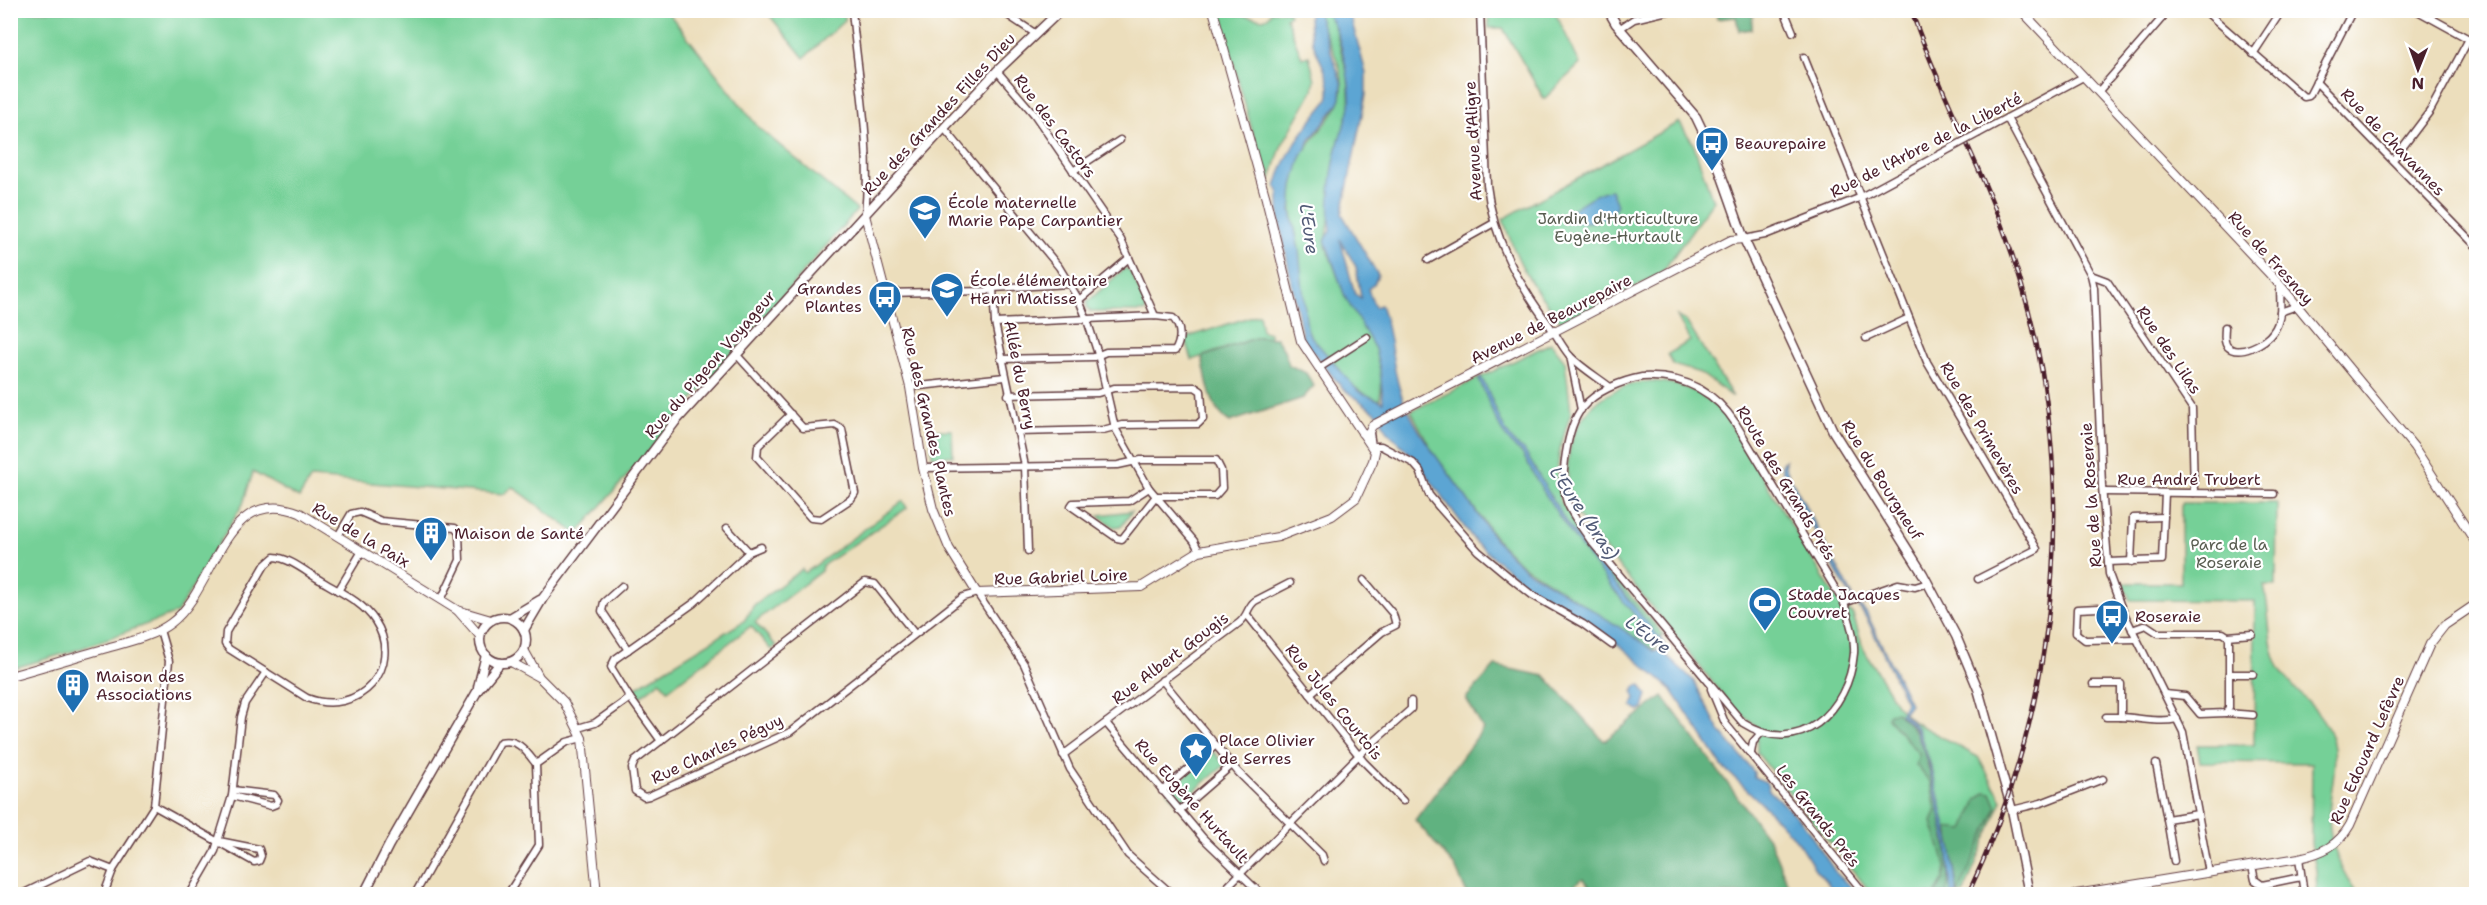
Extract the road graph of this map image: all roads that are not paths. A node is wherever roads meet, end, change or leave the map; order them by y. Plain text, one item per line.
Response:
1 (852, 10) edge
2 (1000, 10) edge
3 (1061, 10) edge
4 (1213, 10) edge
5 (1480, 10) edge
6 (1608, 10) edge
7 (1784, 10) edge
8 (2021, 10) edge
9 (2169, 10) edge
10 (2204, 10) edge
11 (2282, 10) edge
12 (2353, 10) edge
13 (2416, 10) edge
14 (1670, 11) edge
15 (2436, 12) dead end
16 (2430, 18) junction
17 (1619, 28) junction
18 (1793, 32) dead end
19 (1036, 34) junction
20 (2469, 39) junction
21 (2476, 43) edge
22 (2253, 54) junction
23 (1804, 57) dead end
24 (997, 71) junction
25 (2083, 77) junction
26 (2316, 82) junction
27 (2098, 92) junction
28 (2007, 118) junction
29 (944, 128) junction
30 (1120, 140) dead end
31 (2393, 160) junction
32 (1073, 171) junction
33 (1859, 198) junction
34 (865, 215) junction
35 (1494, 223) junction
36 (1744, 239) junction
37 (2476, 246) edge
38 (1129, 258) junction
39 (1428, 260) dead end
40 (2091, 275) junction
41 (1070, 284) junction
42 (2280, 285) junction
43 (993, 288) junction
44 (884, 293) junction
45 (1079, 300) junction
46 (2297, 306) junction
47 (2280, 312) junction
48 (1155, 316) junction
49 (1909, 318) junction
50 (1087, 320) junction
51 (995, 324) junction
52 (2225, 327) dead end
53 (1555, 333) junction
54 (1367, 337) dead end
55 (1866, 338) dead end
56 (736, 354) junction
57 (1098, 354) junction
58 (1570, 356) junction
59 (1001, 359) junction
60 (1319, 368) junction
61 (1005, 377) junction
62 (910, 387) junction
63 (1610, 387) junction
64 (1106, 391) junction
65 (1008, 394) junction
66 (1581, 410) junction
67 (791, 414) junction
68 (1115, 428) junction
69 (1368, 430) junction
70 (1017, 432) junction
71 (1372, 446) junction
72 (1133, 462) junction
73 (1025, 466) junction
74 (923, 468) junction
75 (1149, 488) junction
76 (2104, 492) junction
77 (2165, 493) junction
78 (2194, 493) junction
79 (2274, 494) dead end
80 (1156, 496) junction
81 (2164, 516) junction
82 (727, 528) dead end
83 (2473, 529) edge
84 (338, 536) junction
85 (2476, 543) edge
86 (761, 547) dead end
87 (362, 551) junction
88 (1028, 551) dead end
89 (1199, 551) junction
90 (749, 552) junction
91 (2108, 562) junction
92 (2131, 562) junction
93 (1978, 579) dead end
94 (1364, 580) dead end
95 (1290, 583) dead end
96 (1928, 583) junction
97 (622, 586) dead end
98 (338, 591) junction
99 (977, 593) junction
100 (543, 598) junction
101 (441, 600) junction
102 (1844, 603) junction
103 (2476, 604) edge
104 (2121, 607) junction
105 (457, 610) junction
106 (1248, 616) junction
107 (510, 618) junction
108 (491, 620) junction
109 (160, 630) junction
110 (524, 630) junction
111 (2132, 630) junction
112 (915, 634) junction
113 (2252, 634) dead end
114 (480, 636) junction
115 (2228, 636) junction
116 (2136, 639) junction
117 (1612, 645) dead end
118 (524, 650) junction
119 (628, 650) junction
120 (486, 655) junction
121 (511, 662) junction
122 (500, 663) junction
123 (266, 672) junction
124 (2229, 674) junction
125 (2253, 674) dead end
126 (10, 676) edge
127 (539, 677) junction
128 (1162, 680) junction
129 (1708, 683) junction
130 (2093, 684) dead end
131 (478, 690) junction
132 (1310, 694) junction
133 (2165, 694) junction
134 (630, 698) junction
135 (1411, 701) dead end
136 (2226, 713) junction
137 (2253, 715) dead end
138 (2106, 717) dead end
139 (2121, 717) junction
140 (2177, 719) junction
141 (1106, 723) junction
142 (578, 728) junction
143 (1761, 734) junction
144 (582, 738) junction
145 (661, 741) junction
146 (1216, 745) junction
147 (1751, 753) junction
148 (1064, 754) junction
149 (1359, 755) junction
150 (536, 764) junction
151 (2156, 764) dead end
152 (1232, 765) junction
153 (2103, 779) dead end
154 (1162, 791) junction
155 (232, 793) junction
156 (1402, 801) dead end
157 (154, 806) junction
158 (2012, 810) junction
159 (1179, 811) junction
160 (2198, 814) junction
161 (2167, 819) junction
162 (1289, 825) junction
163 (219, 841) junction
164 (2299, 858) junction
165 (1324, 861) dead end
166 (2174, 861) dead end
167 (2252, 866) junction
168 (113, 870) junction
169 (2209, 873) junction
170 (1239, 875) junction
171 (2301, 877) junction
172 (596, 890) edge
173 (418, 893) edge
174 (22, 894) edge
175 (104, 894) edge
176 (190, 894) edge
177 (364, 894) edge
178 (508, 894) edge
179 (1172, 894) edge
180 (1220, 894) edge
181 (1261, 894) edge
182 (1865, 894) edge
183 (2029, 894) edge
184 (2076, 894) edge
185 (2304, 894) edge

1 - 34 street
2 - 19 street
3 - 19 main road, Rue des Grandes Filles Dieu
4 - 60 street
5 - 35 street, Avenue d'Aligre
6 - 17 main road, Rue du Bourgneuf
7 - 18 street
8 - 25 street, Rue de Fresnay
9 - 27 street
10 - 22 street
11 - 22 street
12 - 26 street
13 - 16 street
14 - 17 street
15 - 16 street
16 - 20 street
17 - 36 main road, Rue du Bourgneuf
19 - 24 main road, Rue des Grandes Filles Dieu
20 - 21 street
20 - 31 street
22 - 26 street
23 - 33 street, Rue des Primevères
24 - 29 main road, Rue des Grandes Filles Dieu
24 - 32 street, Rue des Castors
25 - 27 street, Rue de Fresnay
25 - 28 street, Rue de l'Arbre de la Liberté
26 - 31 street, Rue de Chavannes
27 - 42 street, Rue de Fresnay
28 - 33 street, Rue de l'Arbre de la Liberté, bridge
28 - 40 street, Rue de la Roseraie
29 - 34 main road, Rue des Grandes Filles Dieu
29 - 41 street
30 - 32 street
31 - 37 street, Rue de Chavannes
32 - 38 street, Rue des Castors
33 - 36 street, Rue de l'Arbre de la Liberté
33 - 49 street, Rue des Primevères
34 - 44 street, Rue des Grandes Plantes
34 - 56 main road, Rue du Pigeon Voyageur
35 - 39 street
35 - 53 street, Avenue d'Aligre
36 - 53 street, Avenue de Beaurepaire
36 - 96 main road, Rue du Bourgneuf
38 - 45 street
38 - 48 street, Rue des Castors
40 - 76 street, Rue de la Roseraie
40 - 78 street, Rue des Lilas
41 - 43 street
41 - 45 street
42 - 46 street, Rue de Fresnay
42 - 47 street
43 - 44 street
43 - 51 street, Allée du Berry
44 - 62 street, Rue des Grandes Plantes
45 - 50 street
46 - 47 street
46 - 83 street, Rue de Fresnay
47 - 52 street
48 - 50 street
48 - 57 street
49 - 55 street
49 - 93 street, Rue des Primevères
50 - 51 street
50 - 57 street
51 - 59 street, Allée du Berry
53 - 58 street, Avenue d'Aligre
53 - 69 street, Avenue de Beaurepaire
54 - 60 street
56 - 67 street
56 - 100 main road, Rue du Pigeon Voyageur
57 - 59 street
57 - 64 street
58 - 63 street, Avenue d'Aligre
58 - 66 street, Avenue d'Aligre
59 - 61 street, Allée du Berry
60 - 69 street
61 - 62 street
61 - 65 street, Allée du Berry
62 - 74 street, Rue des Grandes Plantes
63 - 66 street, Route des Grands Prés
63 - 102 street, Route des Grands Prés
64 - 65 street
64 - 68 street
64 - 68 street
65 - 70 street, Allée du Berry
66 - 129 street, Route des Grands Prés
67 - 67 street
68 - 70 street
68 - 72 street
69 - 71 street
70 - 73 street, Allée du Berry
71 - 89 street, Rue Gabriel Loire
71 - 117 street
72 - 73 street
72 - 75 street
72 - 80 street
73 - 74 street
73 - 88 street, Allée du Berry
74 - 99 street, Rue des Grandes Plantes
75 - 80 street
75 - 80 street
76 - 77 street, Rue André Trubert
76 - 91 street, Rue de la Roseraie
77 - 78 street, Rue André Trubert
77 - 81 street
78 - 79 street, Rue André Trubert
80 - 89 street
81 - 92 street
81 - 92 street
82 - 90 street
83 - 85 street, Rue de Fresnay
84 - 87 street, Rue de la Paix
84 - 101 street
84 - 109 street, Rue de la Paix
86 - 90 street
87 - 98 street
87 - 101 street, Rue de la Paix
89 - 99 street, Rue Gabriel Loire
90 - 119 street
91 - 92 street
91 - 104 street, Rue de la Roseraie
94 - 132 street
95 - 106 street, Rue Albert Gougis
96 - 102 street
96 - 158 main road, Rue du Bourgneuf
97 - 119 street
98 - 123 street
98 - 123 street
99 - 112 street, Rue Charles Péguy
99 - 148 street
100 - 107 main road, Rue du Pigeon Voyageur
100 - 110 main road, Rue du Pigeon Voyageur
101 - 105 street, Rue de la Paix
102 - 143 street, Route des Grands Prés
103 - 164 street, Rue Edouard Lefèvre
104 - 111 street, Rue de la Roseraie
104 - 116 street
105 - 108 street, Rue de la Paix
105 - 114 street, Rue de la Paix
106 - 128 street, Rue Albert Gougis
106 - 132 street, Rue Jules Courtois
107 - 108 main road
107 - 110 main road
108 - 114 main road
109 - 126 street
109 - 157 street
110 - 118 main road
111 - 115 street
111 - 116 street, Rue de la Roseraie
112 - 145 street, Rue Charles Péguy
112 - 145 street, Rue Charles Péguy
113 - 115 street
114 - 120 main road
115 - 124 street
116 - 133 street, Rue de la Roseraie
118 - 121 main road
118 - 127 street
119 - 134 street, Rue Charles Péguy
120 - 122 main road
120 - 131 main road
121 - 122 main road
121 - 127 street
122 - 131 main road
123 - 155 street
124 - 125 street
124 - 136 street
127 - 142 street
128 - 141 street, Rue Albert Gougis
128 - 146 street
129 - 143 street, Route des Grands Prés
129 - 147 street, Les Grands Prés
130 - 139 street
131 - 177 main road
132 - 149 street, Rue Jules Courtois
133 - 136 street
133 - 140 street, Rue de la Roseraie
134 - 142 street
134 - 145 street, Rue Charles Péguy
135 - 149 street
136 - 137 street
138 - 139 street
139 - 140 street
140 - 160 street, Rue de la Roseraie
141 - 148 street, Rue Albert Gougis
141 - 154 street, Rue Eugène Hurtault
142 - 144 street
143 - 147 street
144 - 150 street
144 - 172 street
146 - 152 street
146 - 154 street
147 - 182 street, Les Grands Prés
148 - 179 street
149 - 156 street, Rue Jules Courtois
149 - 162 street
150 - 173 street
150 - 178 street
151 - 161 street
152 - 159 street
152 - 162 street
153 - 158 street
154 - 159 street, Rue Eugène Hurtault
155 - 155 street
155 - 163 street
157 - 163 street
157 - 168 street
158 - 183 main road, Rue du Bourgneuf
159 - 170 street, Rue Eugène Hurtault
160 - 161 street
160 - 169 street, Rue de la Roseraie
161 - 166 street
162 - 165 street
162 - 170 street
163 - 163 street
163 - 176 street
164 - 167 street, Rue Edouard Lefèvre
164 - 171 street
167 - 169 street, Rue Edouard Lefèvre
167 - 171 street
168 - 174 street
168 - 175 street
169 - 184 street, Rue Edouard Lefèvre
170 - 180 street
170 - 181 street, Rue Eugène Hurtault
171 - 185 street

